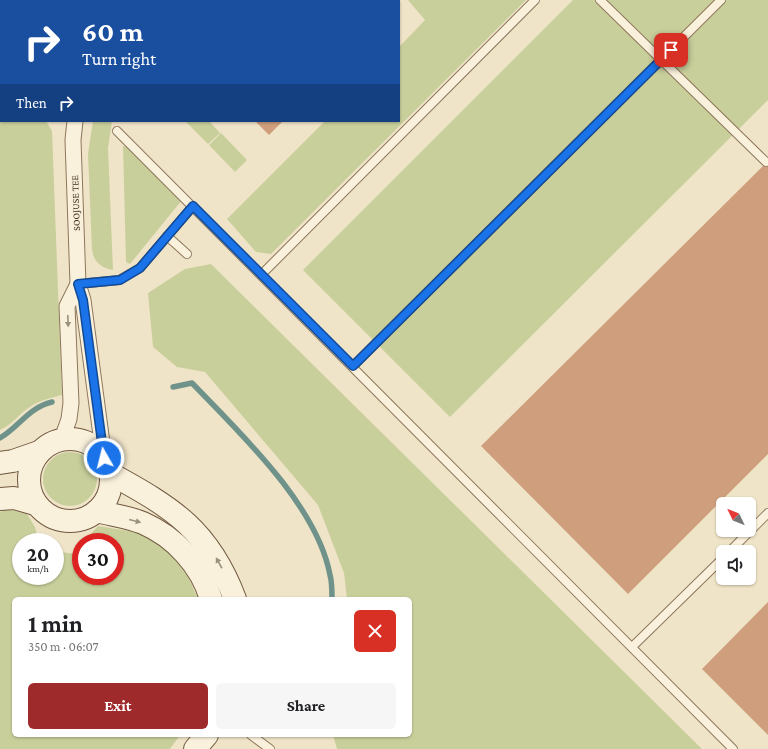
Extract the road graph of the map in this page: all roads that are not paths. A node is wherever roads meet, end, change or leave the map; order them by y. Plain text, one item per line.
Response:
1 (535, 0) edge
2 (600, 0) edge
3 (722, 0) edge
4 (661, 60) junction
5 (75, 122) edge
6 (117, 131) dead end
7 (766, 162) dead end
8 (193, 206) junction
9 (167, 236) junction
10 (187, 254) dead end
11 (262, 274) junction
12 (78, 284) junction
13 (353, 366) junction
14 (62, 439) junction
15 (39, 452) junction
16 (0, 463) edge
17 (108, 466) junction
18 (0, 499) edge
19 (35, 504) junction
20 (97, 512) junction
21 (768, 513) edge
22 (736, 545) edge
23 (716, 565) edge
24 (210, 597) edge
25 (234, 597) edge
26 (632, 647) junction
27 (205, 737) edge
28 (254, 737) edge
29 (195, 749) edge
30 (270, 749) edge
31 (734, 749) edge

1 - 11 lane
2 - 4 lane
3 - 4 lane
4 - 7 lane
4 - 13 lane
5 - 12 street, SOOJUSE TEE
6 - 8 lane
8 - 9 lane
8 - 11 lane
9 - 10 lane
9 - 12 lane
11 - 13 lane
12 -> 14 street, SOOJUSE TEE
12 - 17 street, SOOJUSE TEE
13 - 26 lane
14 - 15 street
14 - 17 street
15 - 16 street
15 - 19 street
17 - 20 street
25 -> 17 street
18 - 19 street
19 - 20 street
20 -> 24 street
21 - 22 lane
23 - 26 lane
26 - 31 lane
27 - 29 street
28 - 30 lane

